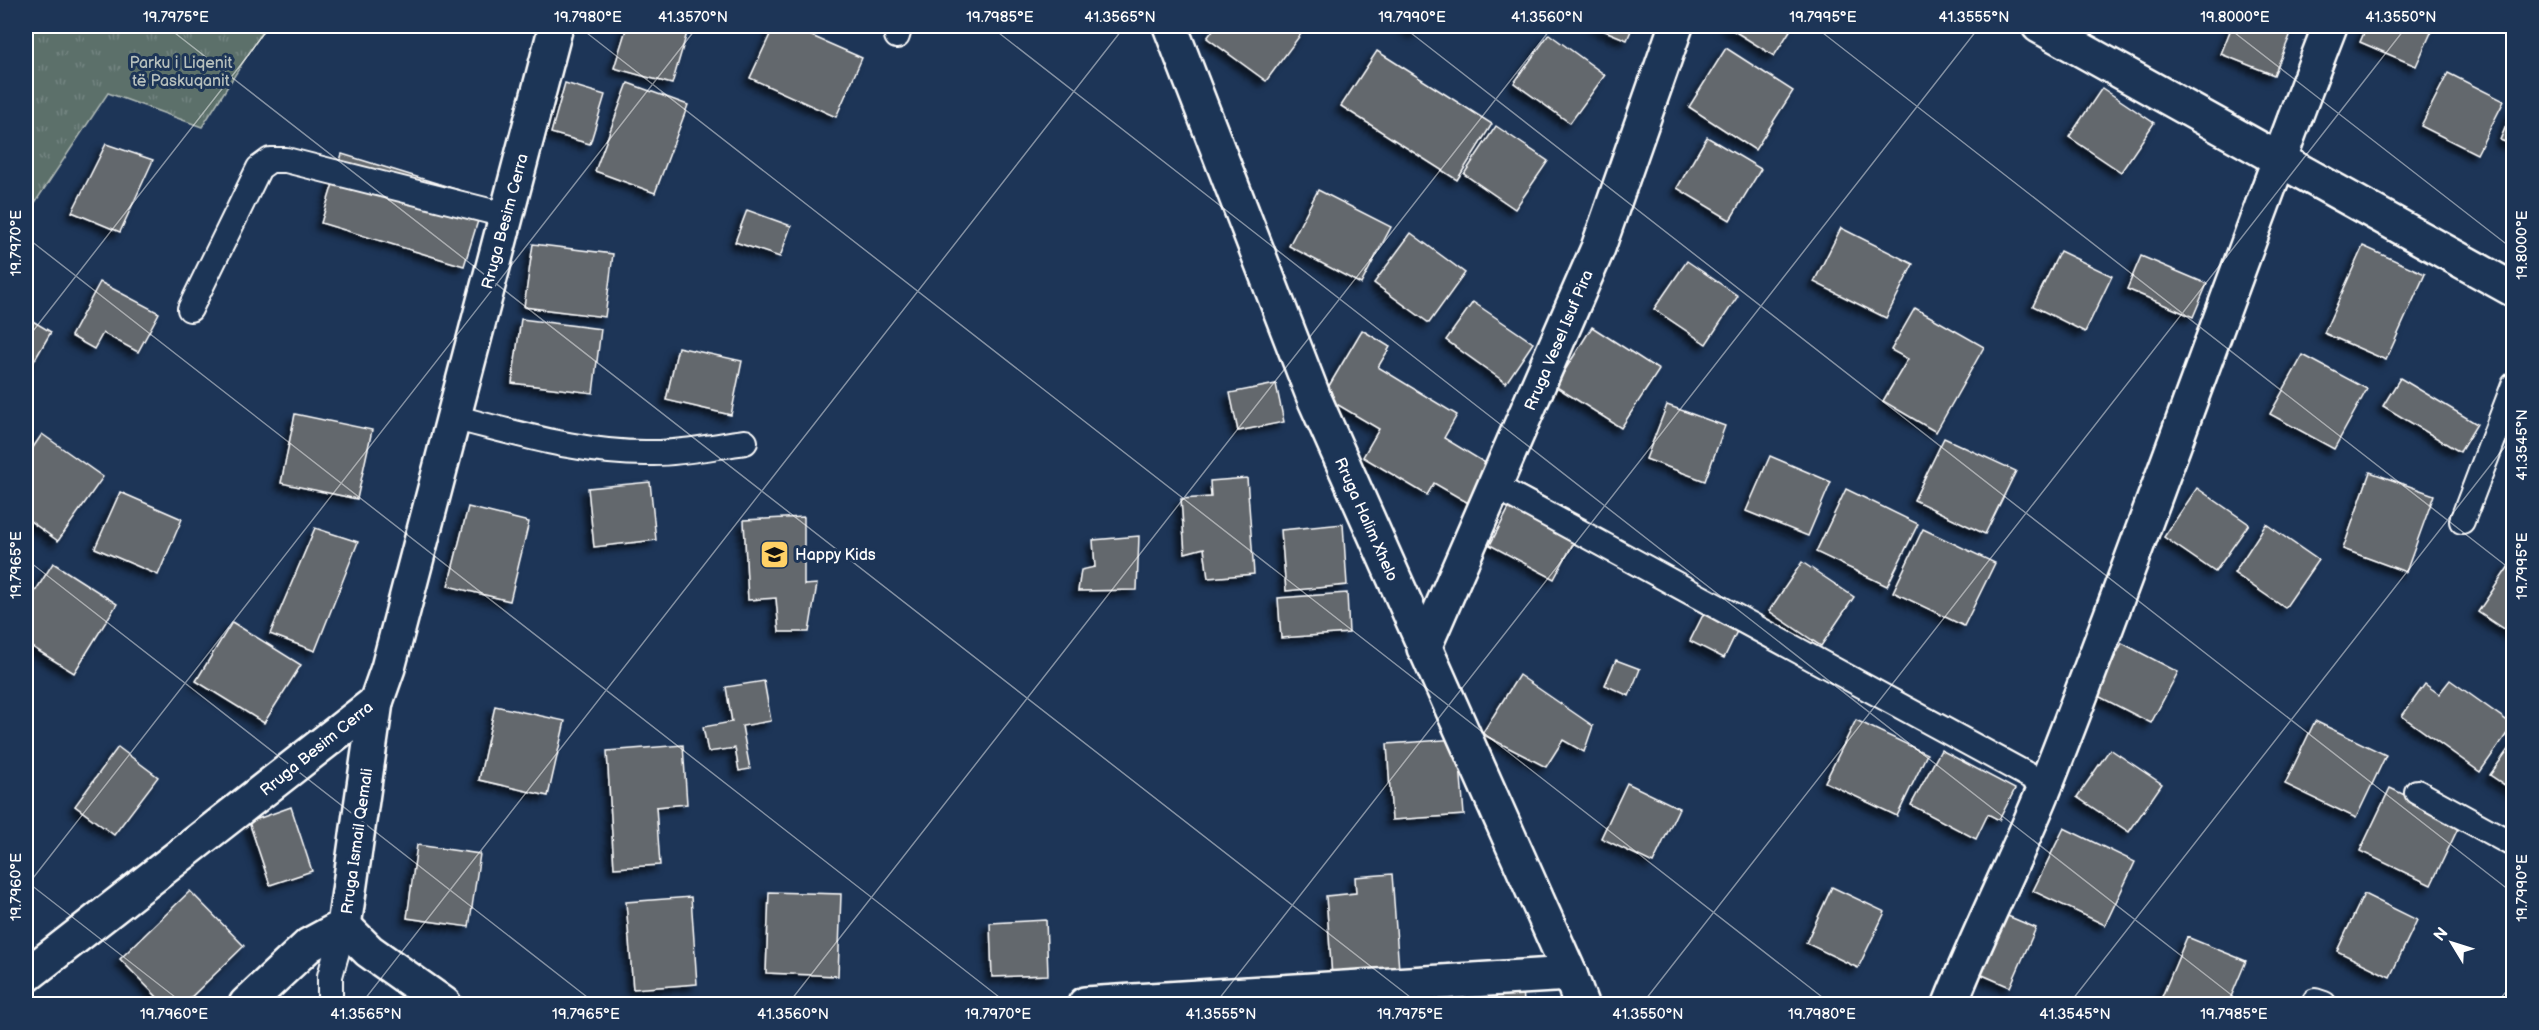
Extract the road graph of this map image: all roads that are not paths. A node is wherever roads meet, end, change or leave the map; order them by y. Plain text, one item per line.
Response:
1 (556, 26) edge
2 (1170, 26) edge
3 (1677, 26) edge
4 (2039, 26) edge
5 (2330, 26) edge
6 (2278, 159) junction
7 (505, 215) junction
8 (2514, 290) edge
9 (190, 309) dead end
10 (2514, 385) edge
11 (452, 417) junction
12 (745, 442) dead end
13 (1495, 486) junction
14 (2462, 521) dead end
15 (1424, 648) junction
16 (376, 702) junction
17 (2046, 785) junction
18 (2417, 792) dead end
19 (2514, 845) edge
20 (344, 926) junction
21 (1570, 974) junction
22 (26, 976) edge
23 (1302, 998) edge
24 (246, 1005) edge
25 (330, 1005) edge
26 (444, 1005) edge
27 (1085, 1005) edge
28 (1581, 1005) edge
29 (1950, 1005) edge

1 - 7 street, Rruga Besim Cerra
2 - 15 street, Rruga Halim Xhelo
3 - 13 street, Rruga Vesel Isuf Pira
4 - 6 street
5 - 6 street
6 - 8 street
6 - 17 street
7 - 9 lane
7 - 11 street, Rruga Besim Cerra
10 - 14 lane
11 - 12 lane
11 - 16 street, Rruga Besim Cerra
13 - 15 street, Rruga Vesel Isuf Pira
13 - 17 lane
15 - 21 street, Rruga Halim Xhelo
16 - 20 street, Rruga Ismail Qemali
16 - 22 street, Rruga Besim Cerra
17 - 29 street
18 - 19 lane
20 - 24 street, Rruga Ismail Qemali
20 - 25 lane
20 - 26 street
21 - 23 street
21 - 28 street, Rruga Halim Xhelo
23 - 27 street

